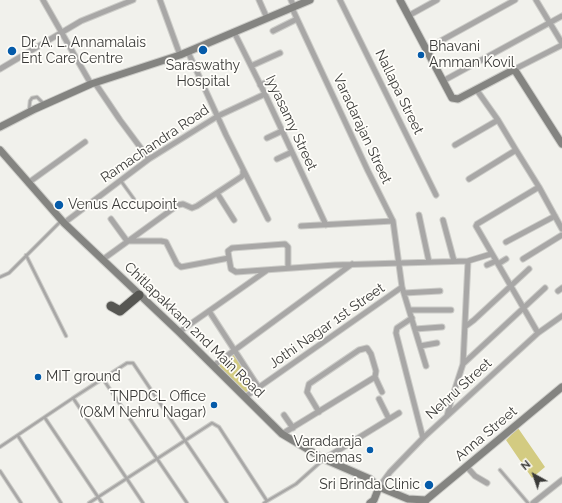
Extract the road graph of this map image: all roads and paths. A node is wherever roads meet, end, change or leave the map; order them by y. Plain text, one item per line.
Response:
1 (43, 0) edge
2 (133, 0) edge
3 (160, 0) edge
4 (259, 0) edge
5 (310, 0) edge
6 (340, 0) edge
7 (400, 0) edge
8 (437, 0) edge
9 (515, 0) edge
10 (536, 0) edge
11 (292, 5) edge
12 (408, 16) junction
13 (562, 16) edge
14 (266, 18) junction
15 (297, 19) junction
16 (550, 23) junction
17 (273, 31) dead end
18 (61, 32) junction
19 (234, 32) junction
20 (562, 44) edge
21 (426, 49) junction
22 (188, 52) junction
23 (280, 53) dead end
24 (180, 55) junction
25 (250, 66) junction
26 (0, 69) edge
27 (513, 70) junction
28 (272, 80) dead end
29 (443, 81) junction
30 (93, 83) junction
31 (260, 85) junction
32 (476, 89) junction
33 (265, 94) junction
34 (44, 105) junction
35 (29, 112) junction
36 (218, 116) junction
37 (498, 120) junction
38 (0, 127) edge
39 (282, 131) junction
40 (267, 138) dead end
41 (85, 142) dead end
42 (562, 144) edge
43 (455, 145) dead end
44 (0, 150) edge
45 (516, 150) junction
46 (292, 152) junction
47 (149, 159) junction
48 (277, 159) dead end
49 (243, 171) junction
50 (469, 179) dead end
51 (121, 180) junction
52 (28, 183) junction
53 (540, 186) junction
54 (217, 193) junction
55 (436, 195) dead end
56 (134, 199) dead end
57 (418, 215) dead end
58 (555, 216) junction
59 (111, 219) dead end
60 (268, 219) dead end
61 (234, 220) dead end
62 (443, 220) dead end
63 (63, 221) junction
64 (393, 221) junction
65 (326, 225) junction
66 (301, 226) dead end
67 (562, 229) edge
68 (562, 235) edge
69 (127, 241) junction
70 (506, 242) dead end
71 (491, 254) junction
72 (26, 255) junction
73 (229, 258) junction
74 (523, 258) dead end
75 (506, 259) dead end
76 (102, 260) junction
77 (454, 261) junction
78 (468, 261) junction
79 (429, 262) junction
80 (399, 263) junction
81 (497, 263) junction
82 (352, 264) junction
83 (487, 265) dead end
84 (288, 268) junction
85 (529, 269) dead end
86 (267, 271) junction
87 (0, 277) edge
88 (510, 286) junction
89 (545, 288) dead end
90 (403, 290) junction
91 (440, 291) dead end
92 (139, 295) junction
93 (111, 306) dead end
94 (523, 308) junction
95 (409, 310) junction
96 (451, 310) dead end
97 (209, 311) junction
98 (562, 316) edge
99 (412, 318) junction
100 (466, 326) junction
101 (442, 327) dead end
102 (415, 329) junction
103 (179, 332) junction
104 (538, 333) junction
105 (66, 336) dead end
106 (437, 342) dead end
107 (420, 346) junction
108 (234, 350) junction
109 (463, 364) junction
110 (213, 366) junction
111 (426, 366) dead end
112 (375, 377) junction
113 (103, 379) junction
114 (259, 388) junction
115 (562, 388) edge
116 (382, 392) dead end
117 (245, 397) junction
118 (74, 398) junction
119 (379, 399) dead end
120 (319, 412) junction
121 (399, 413) dead end
122 (284, 415) dead end
123 (447, 416) junction
124 (45, 418) junction
125 (389, 419) junction
126 (292, 428) junction
127 (282, 434) junction
128 (18, 436) junction
129 (423, 438) junction
130 (185, 440) junction
131 (0, 447) edge
132 (157, 459) junction
133 (324, 459) junction
134 (467, 466) junction
135 (500, 470) dead end
136 (0, 471) edge
137 (127, 479) junction
138 (562, 480) edge
139 (487, 483) dead end
140 (379, 487) junction
141 (99, 497) junction
142 (268, 500) junction
143 (409, 501) edge
144 (426, 502) edge
145 (21, 503) edge
146 (61, 503) edge
147 (90, 503) edge
148 (102, 503) edge
149 (143, 503) edge
150 (187, 503) edge
151 (227, 503) edge
152 (264, 503) edge
153 (370, 503) edge
154 (528, 503) edge
155 (534, 503) edge

1 - 18 street
2 - 18 street
3 - 24 street
4 - 14 street
5 - 11 street
6 - 55 street, Nallapa Street
7 - 12 street
8 - 12 street
9 - 21 street
10 - 16 street
11 - 14 street
11 - 15 street, Varadarajan Street
12 - 21 street
13 - 16 street
14 - 19 street
15 - 17 street
15 - 64 street, Varadarajan Street
16 - 20 street
16 - 29 street
18 - 26 street
18 - 30 street
19 - 22 street
19 - 25 street, Iyyasamy Street
20 - 27 street
21 - 29 street
22 - 24 street
22 - 36 street
23 - 25 street
24 - 30 street
25 - 31 street, Iyyasamy Street
27 - 32 street
27 - 42 street
28 - 31 street
29 - 32 street
30 - 34 street
30 - 47 street
31 - 33 street, Iyyasamy Street
32 - 37 street
33 - 36 street, Ramachandra Road
33 - 39 street, Iyyasamy Street
34 - 35 street
34 - 35 lane
35 - 38 street
36 - 47 street, Ramachandra Road
36 - 49 street
37 - 43 street
37 - 45 street
39 - 40 street
39 - 46 street, Iyyasamy Street
41 - 52 street
44 - 52 street, Chitlapakkam 2nd Main Road
45 - 50 street
45 - 53 street
46 - 48 street
46 - 65 street, Iyyasamy Street
47 - 51 street, Ramachandra Road
49 - 54 street
49 - 60 street
51 - 56 lane
51 - 63 street, Ramachandra Road
52 - 63 street, Chitlapakkam 2nd Main Road
53 - 58 street
53 - 71 street
54 - 61 street
54 - 69 street
57 - 79 street
58 - 67 street
58 - 70 street
59 - 69 street
62 - 77 street
63 - 72 lane
63 - 76 street, Chitlapakkam 2nd Main Road
64 - 65 street
64 - 80 street, Varadarajan Street
65 - 66 street
68 - 74 street
69 - 73 street
69 - 76 street
71 - 78 street
71 - 81 street
72 - 87 lane
72 - 105 lane
73 - 84 street
73 - 86 street
75 - 81 street
76 - 92 street, Chitlapakkam 2nd Main Road
77 - 78 street
77 - 79 street
78 - 100 street
79 - 80 street
80 - 82 street
80 - 90 street, Varadarajan Street
81 - 83 street
81 - 88 street
82 - 84 street
82 - 108 street
84 - 86 street
85 - 88 street
86 - 97 street
88 - 94 street
88 - 100 street
89 - 94 street
90 - 91 street
90 - 95 street, Varadarajan Street
90 - 114 street, Jothi Nagar 1st Street
92 - 93 highway
92 - 103 street, Chitlapakkam 2nd Main Road
94 - 104 street
94 - 109 street
95 - 96 street
95 - 99 street, Varadarajan Street
97 - 103 street
97 - 108 street
98 - 104 street, Nehru Street
99 - 102 street, Varadarajan Street
99 - 129 street
100 - 109 street
101 - 102 street
102 - 107 street, Varadarajan Street
103 - 110 street, Chitlapakkam 2nd Main Road
104 - 123 street, Nehru Street
106 - 107 street
107 - 111 street, Varadarajan Street
108 - 110 street
108 - 114 street
109 - 123 street
110 - 117 street, Chitlapakkam 2nd Main Road
112 - 116 street
112 - 120 street
112 - 120 street
113 - 118 lane
113 - 130 lane
113 - 132 lane
114 - 117 street, Jothi Nagar 1st Street
115 - 134 street, Anna Street
117 - 127 street, Chitlapakkam 2nd Main Road
118 - 124 lane
118 - 137 lane
119 - 125 street
120 - 126 street
121 - 125 street
122 - 126 street
123 - 129 street, Nehru Street
124 - 128 lane
124 - 141 lane
125 - 133 street
126 - 127 street
127 - 133 street, Chitlapakkam 2nd Main Road
128 - 131 lane
128 - 146 lane
129 - 140 street, Nehru Street
130 - 132 lane
130 - 142 lane
130 - 151 lane
132 - 137 lane
132 - 150 lane
133 - 140 street, Chitlapakkam 2nd Main Road
133 - 142 lane
134 - 139 street
134 - 144 street, Anna Street
135 - 154 lane
136 - 145 lane
137 - 141 lane
137 - 149 lane
138 - 155 street
140 - 143 street, Chitlapakkam 2nd Main Road
140 - 153 street
141 - 147 lane
141 - 148 lane
142 - 152 lane
143 - 144 street, Chitlapakkam 2nd Main Road

